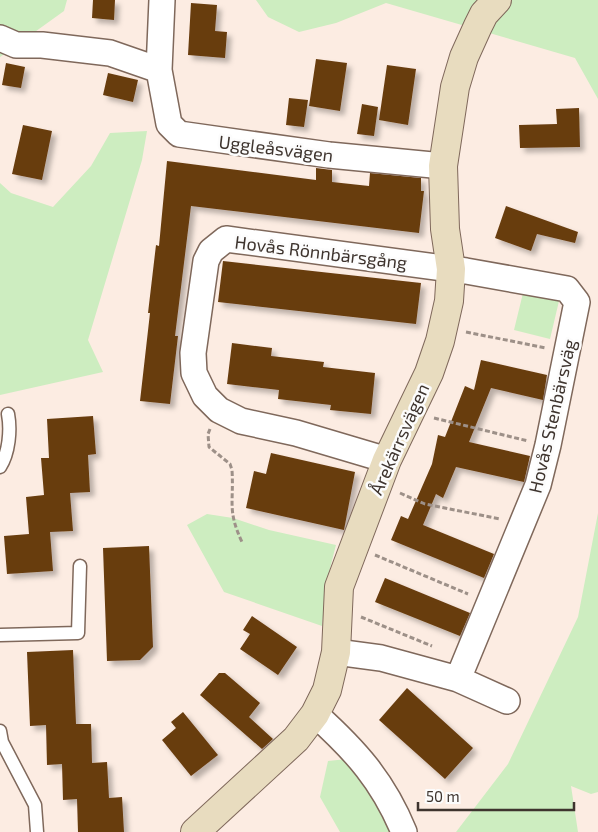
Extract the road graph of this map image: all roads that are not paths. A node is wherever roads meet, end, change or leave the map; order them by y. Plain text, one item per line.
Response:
1 (162, 0) edge
2 (497, 0) edge
3 (0, 38) edge
4 (160, 70) junction
5 (443, 166) junction
6 (451, 269) junction
7 (8, 414) dead end
8 (387, 460) junction
9 (0, 467) edge
10 (80, 566) dead end
11 (0, 635) edge
12 (336, 652) junction
13 (462, 670) junction
14 (507, 701) dead end
15 (315, 714) junction
16 (0, 731) edge
17 (37, 832) edge
18 (195, 832) edge
19 (404, 832) edge

1 - 4 street, Uggleåsvägen
2 - 5 street, Årekärrsvägen
3 - 4 street
4 - 5 street, Uggleåsvägen
5 - 6 street, Årekärrsvägen
6 - 8 street, Årekärrsvägen
6 - 8 street, Hovås Rönnbärsgång
6 - 13 street, Hovås Stenbärsväg
7 - 9 lane
8 - 12 street, Årekärrsvägen
10 - 11 lane
12 - 13 street
12 - 15 street, Årekärrsvägen
13 - 14 street
15 - 18 street, Årekärrsvägen
15 - 19 street
16 - 17 lane

